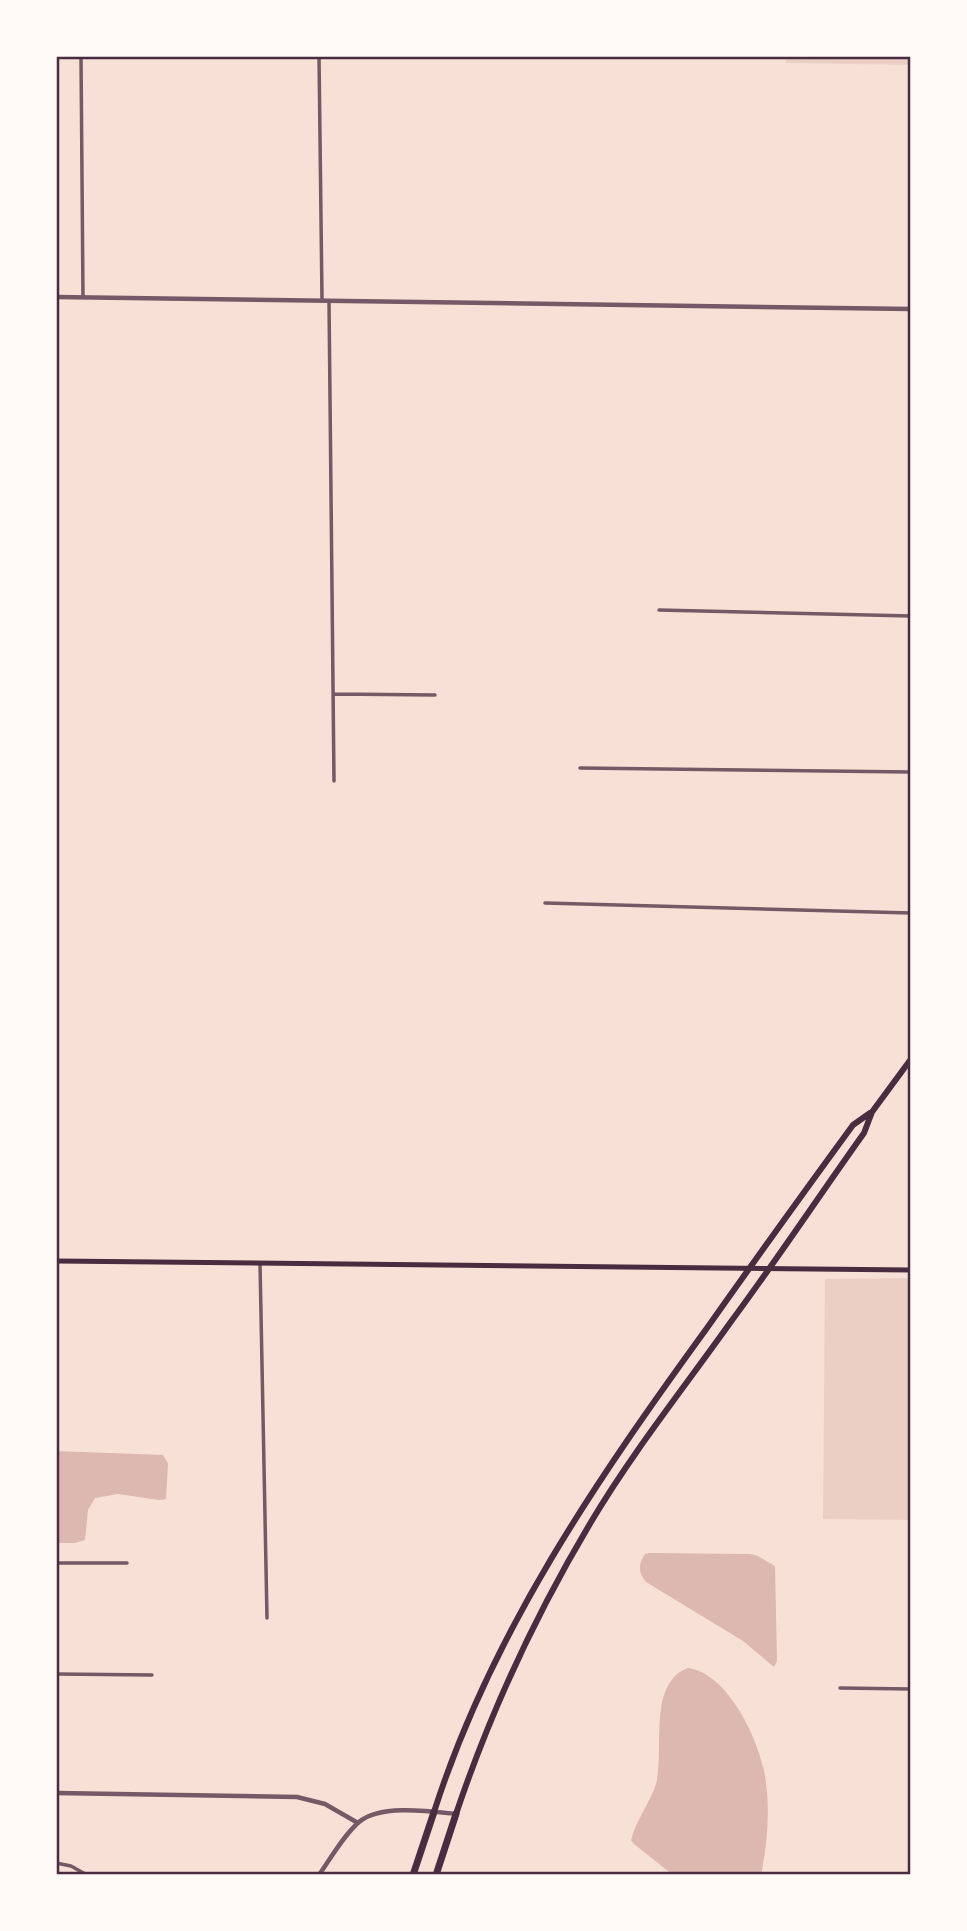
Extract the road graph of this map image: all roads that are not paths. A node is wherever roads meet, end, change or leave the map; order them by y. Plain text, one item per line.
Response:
1 (80, 56) edge
2 (318, 56) edge
3 (56, 297) edge
4 (83, 297) junction
5 (322, 299) junction
6 (329, 299) junction
7 (911, 309) edge
8 (659, 610) dead end
9 (911, 616) edge
10 (334, 694) junction
11 (435, 695) dead end
12 (580, 768) dead end
13 (911, 772) edge
14 (334, 781) dead end
15 (545, 903) dead end
16 (911, 913) edge
17 (911, 1059) edge
18 (872, 1112) junction
19 (56, 1261) edge
20 (260, 1263) junction
21 (750, 1268) junction
22 (769, 1268) junction
23 (911, 1270) edge
24 (56, 1563) edge
25 (127, 1563) dead end
26 (267, 1618) dead end
27 (56, 1674) edge
28 (152, 1675) dead end
29 (840, 1688) dead end
30 (911, 1689) edge
31 (56, 1793) edge
32 (434, 1812) junction
33 (456, 1814) junction
34 (358, 1823) junction
35 (56, 1863) edge
36 (87, 1875) edge
37 (319, 1875) edge
38 (413, 1875) edge
39 (436, 1875) edge

1 - 4 street
2 - 5 street
3 - 4 street
4 - 5 street
5 - 6 street
6 - 7 street
6 - 10 street
8 - 9 street
10 - 11 street
10 - 14 street
12 - 13 street
15 - 16 street
17 - 18 main road
18 - 21 main road
18 - 22 main road
19 - 20 main road
20 - 21 main road
20 - 26 street
21 - 22 main road
21 - 32 main road
22 - 23 main road
22 - 33 main road
24 - 25 street
27 - 28 street
29 - 30 street
31 - 34 street
32 - 33 street
32 - 34 street
32 - 38 highway
33 - 39 highway
34 - 37 street
35 - 36 street

